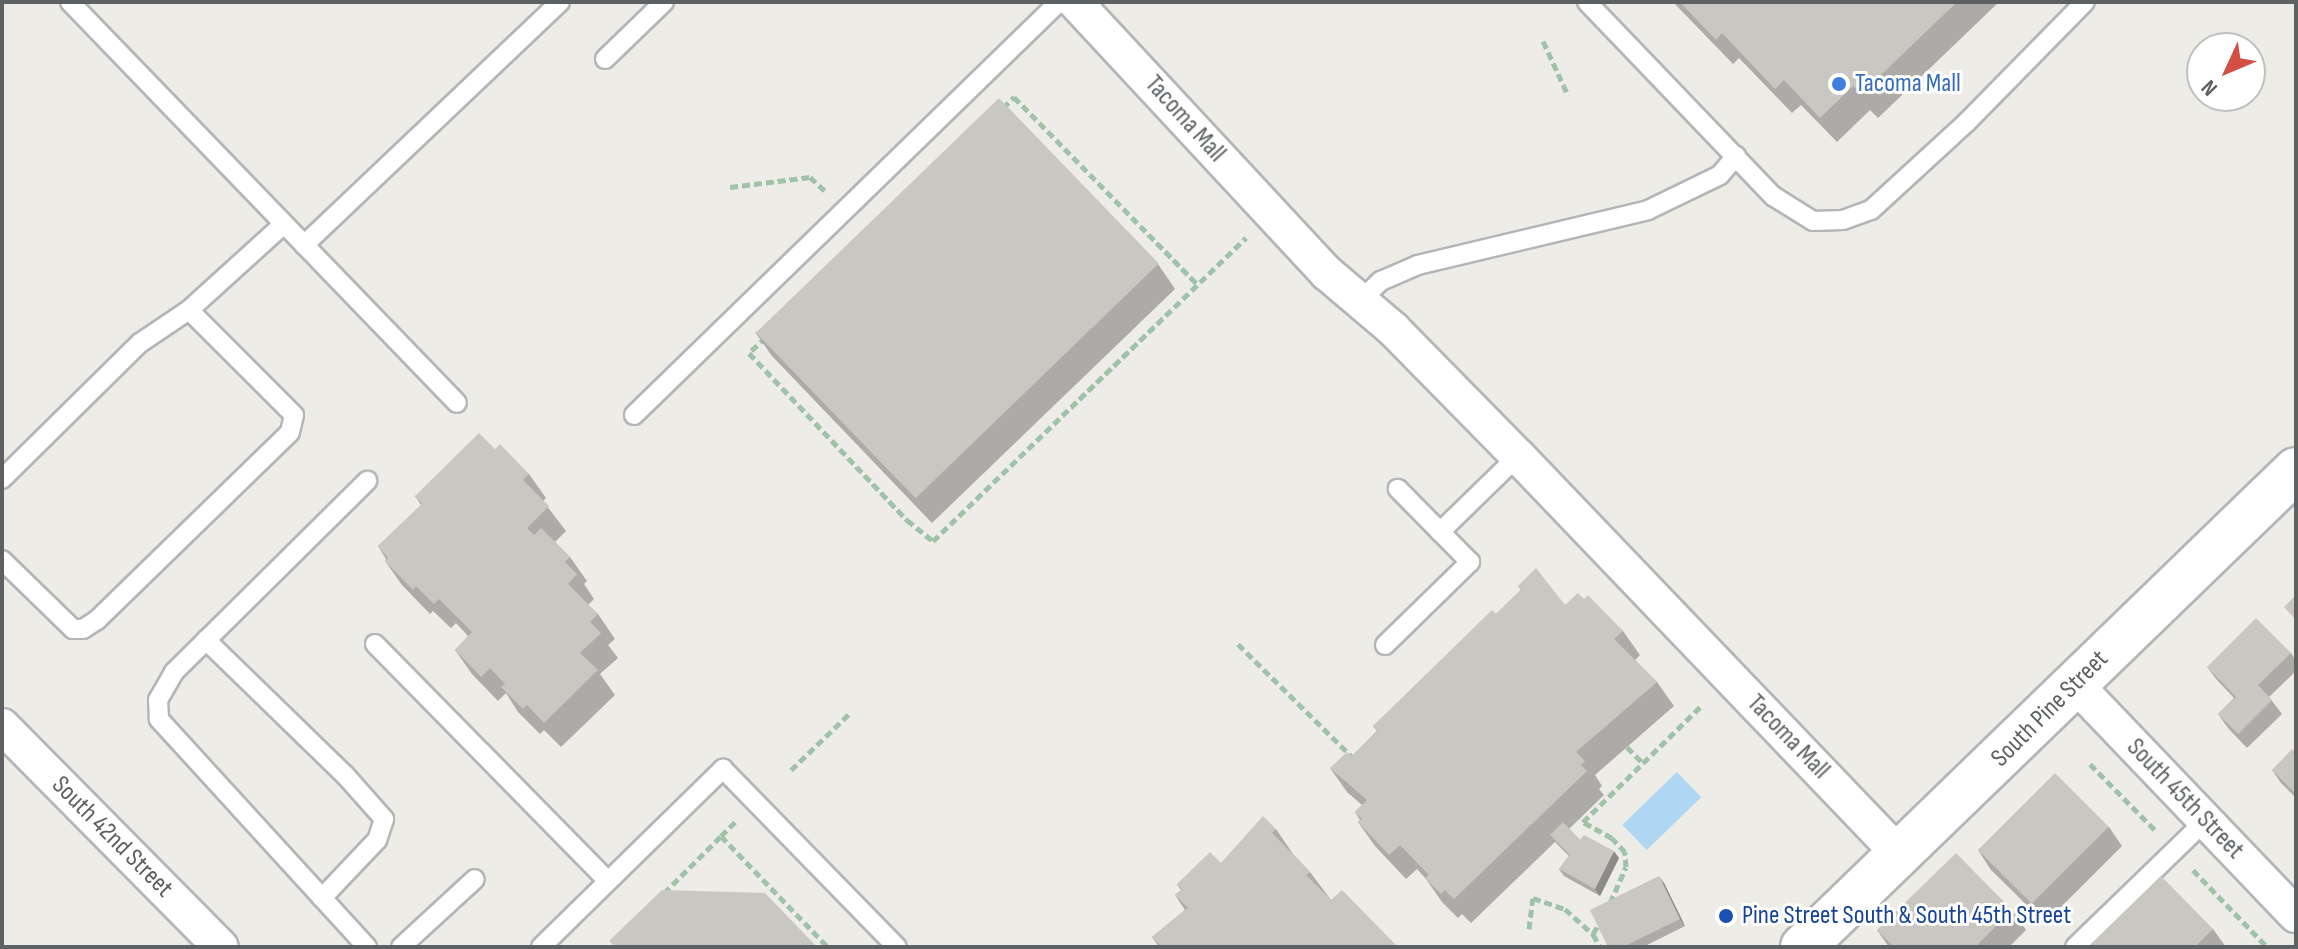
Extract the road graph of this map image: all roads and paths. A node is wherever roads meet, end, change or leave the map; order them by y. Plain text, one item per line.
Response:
1 (70, 2) edge
2 (560, 2) edge
3 (664, 2) edge
4 (1059, 2) edge
5 (1075, 2) edge
6 (1587, 2) edge
7 (2085, 2) edge
8 (1543, 41) dead end
9 (605, 59) dead end
10 (1568, 95) dead end
11 (992, 119) edge
12 (1736, 156) junction
13 (730, 187) dead end
14 (844, 211) junction
15 (284, 224) junction
16 (1247, 237) dead end
17 (304, 245) junction
18 (1198, 285) junction
19 (1361, 300) junction
20 (189, 310) junction
21 (771, 332) edge
22 (457, 403) dead end
23 (634, 415) dead end
24 (1518, 456) junction
25 (2296, 470) edge
26 (2, 479) edge
27 (367, 481) dead end
28 (1398, 489) dead end
29 (1440, 532) junction
30 (2, 560) edge
31 (206, 640) junction
32 (375, 644) dead end
33 (1238, 644) dead end
34 (1385, 645) dead end
35 (2074, 683) junction
36 (1701, 706) dead end
37 (849, 714) dead end
38 (2, 726) edge
39 (1627, 747) dead end
40 (1351, 756) edge
41 (1643, 763) junction
42 (791, 770) dead end
43 (739, 819) dead end
44 (2206, 820) junction
45 (721, 836) junction
46 (1899, 854) junction
47 (475, 879) dead end
48 (608, 881) junction
49 (322, 898) junction
50 (655, 903) edge
51 (2294, 910) edge
52 (1529, 929) dead end
53 (1593, 934) junction
54 (221, 947) edge
55 (367, 947) edge
56 (401, 947) edge
57 (541, 947) edge
58 (828, 947) edge
59 (897, 947) edge
60 (1600, 947) edge
61 (1803, 947) edge
62 (2075, 947) edge

1 - 15 lane
2 - 17 lane
3 - 9 lane
4 - 14 lane
5 - 19 street, Tacoma Mall
6 - 12 lane
7 - 12 lane
8 - 10 path
11 - 18 path
12 - 19 lane
13 - 14 path
14 - 23 lane
15 - 17 lane
15 - 20 lane
16 - 18 path
17 - 22 lane
18 - 21 path
19 - 24 street, Tacoma Mall
20 - 26 lane
20 - 30 lane
24 - 29 lane
24 - 46 street, Tacoma Mall
25 - 35 main road, South Pine Street
27 - 31 lane
28 - 29 lane
29 - 34 lane
31 - 49 lane
31 - 49 lane
32 - 48 lane
33 - 40 path
35 - 44 street, South 45th Street
35 - 46 main road, South Pine Street
36 - 41 path
37 - 42 path
38 - 54 street, South 42nd Street
39 - 41 path
41 - 53 path
43 - 45 path
44 - 51 street, South 45th Street
44 - 62 lane
45 - 50 path
45 - 58 path
46 - 61 main road, South Pine Street
47 - 56 lane
48 - 57 lane
48 - 59 lane
49 - 55 lane
52 - 53 path
53 - 60 path

